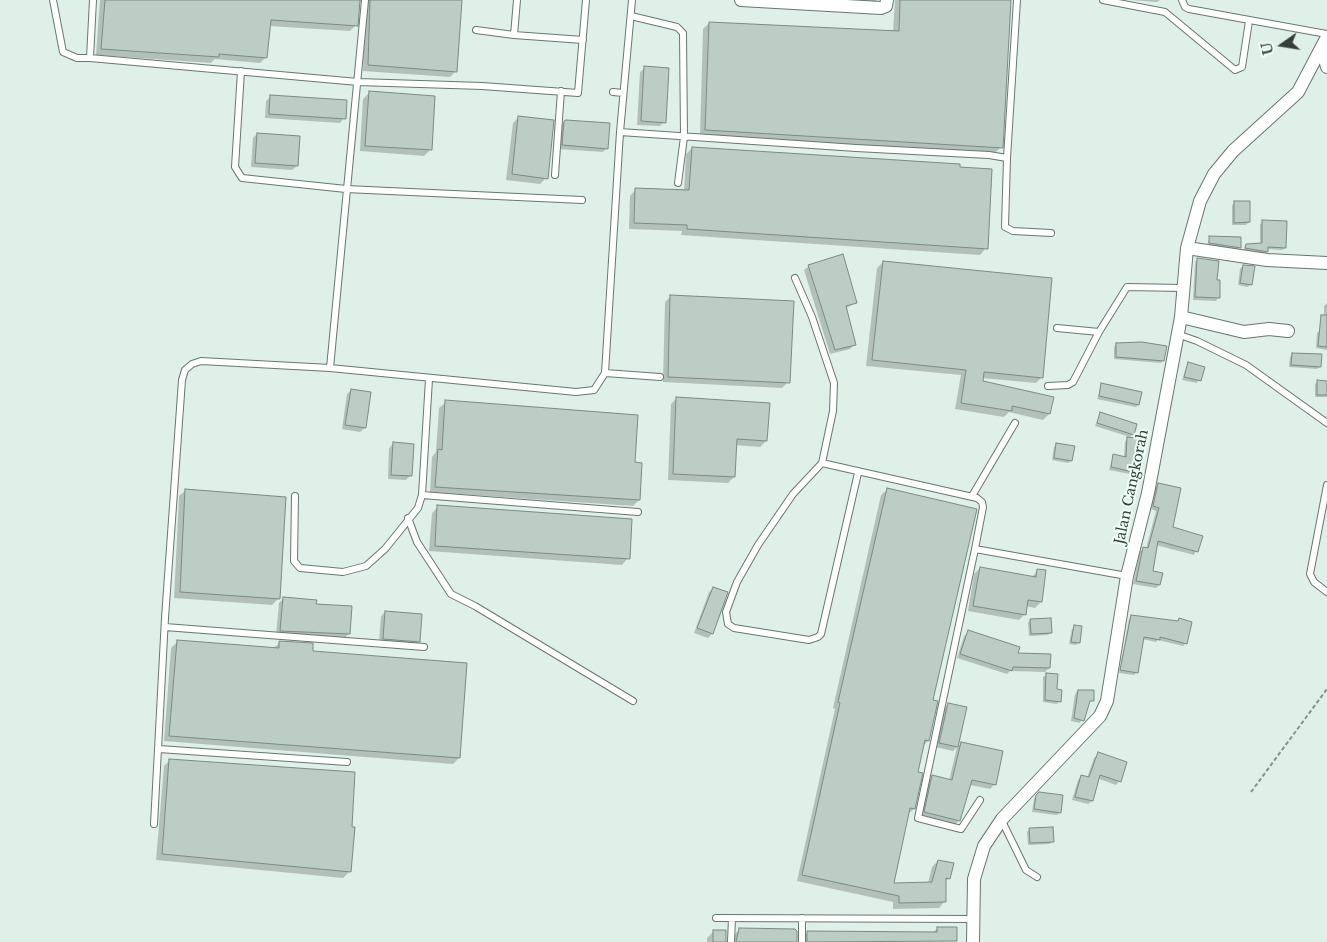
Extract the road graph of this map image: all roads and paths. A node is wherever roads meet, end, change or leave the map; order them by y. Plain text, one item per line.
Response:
1 (53, 0) edge
2 (93, 0) edge
3 (365, 0) edge
4 (517, 0) edge
5 (586, 0) edge
6 (632, 0) edge
7 (741, 0) edge
8 (754, 0) edge
9 (887, 0) edge
10 (1018, 0) edge
11 (1103, 0) edge
12 (1182, 0) edge
13 (803, 2) edge
14 (846, 3) edge
15 (631, 16) junction
16 (1249, 21) junction
17 (476, 30) dead end
18 (514, 34) junction
19 (583, 40) junction
20 (1325, 40) edge
21 (90, 58) junction
22 (1327, 67) edge
23 (241, 71) junction
24 (358, 82) junction
25 (561, 91) junction
26 (613, 92) dead end
27 (623, 93) junction
28 (620, 132) junction
29 (684, 137) junction
30 (1007, 158) junction
31 (555, 175) dead end
32 (678, 183) dead end
33 (346, 189) junction
34 (582, 200) dead end
35 (1051, 233) dead end
36 (1187, 248) junction
37 (1327, 263) edge
38 (795, 278) dead end
39 (1182, 288) junction
40 (1181, 317) junction
41 (1057, 328) dead end
42 (1288, 330) dead end
43 (1099, 332) junction
44 (1177, 334) junction
45 (330, 368) junction
46 (605, 373) junction
47 (660, 377) dead end
48 (429, 379) junction
49 (1048, 386) dead end
50 (1015, 423) dead end
51 (1327, 423) edge
52 (822, 463) junction
53 (858, 473) junction
54 (1327, 485) edge
55 (422, 495) junction
56 (295, 496) dead end
57 (972, 496) junction
58 (638, 512) dead end
59 (408, 518) junction
60 (975, 549) junction
61 (1127, 576) junction
62 (1327, 592) edge
63 (165, 627) junction
64 (424, 647) dead end
65 (1327, 689) edge
66 (633, 700) dead end
67 (159, 749) junction
68 (347, 762) dead end
69 (1252, 792) dead end
70 (980, 800) dead end
71 (1002, 819) junction
72 (154, 824) dead end
73 (1037, 877) dead end
74 (716, 918) dead end
75 (732, 918) junction
76 (802, 918) junction
77 (973, 918) junction
78 (731, 942) edge
79 (802, 942) edge
80 (973, 942) edge

1 - 21 lane
2 - 21 lane
3 - 24 lane
4 - 18 lane
5 - 19 lane
6 - 15 lane
7 - 8 street
8 - 13 street
9 - 14 street
10 - 30 lane
11 - 16 lane
12 - 16 lane
13 - 14 street
15 - 27 lane
15 - 29 lane
16 - 20 lane
17 - 18 lane
18 - 19 lane
19 - 25 lane
20 - 22 street
20 - 36 street, Jalan Cangkorah
21 - 23 lane
23 - 24 lane
23 - 33 lane
24 - 25 lane
24 - 33 lane
25 - 31 lane
26 - 27 lane
27 - 28 lane
28 - 29 lane
28 - 46 lane
29 - 30 lane
29 - 32 lane
30 - 35 lane
33 - 34 lane
33 - 45 lane
36 - 37 street
36 - 39 street, Jalan Cangkorah
38 - 52 lane
39 - 40 street, Jalan Cangkorah
39 - 43 lane
40 - 42 street
40 - 44 street, Jalan Cangkorah
41 - 43 lane
43 - 49 lane
44 - 51 lane
44 - 61 street, Jalan Cangkorah
45 - 48 lane
45 - 63 lane
46 - 47 lane
46 - 48 lane
48 - 55 lane
50 - 57 lane
52 - 53 lane
52 - 53 lane
53 - 57 lane
54 - 62 lane
55 - 58 lane
55 - 59 lane
56 - 59 lane
57 - 60 lane
59 - 66 lane
60 - 61 lane
60 - 70 lane
61 - 71 street, Jalan Cangkorah
63 - 64 lane
63 - 67 lane
65 - 69 path
67 - 68 lane
67 - 72 lane
71 - 73 lane
71 - 77 street, Jalan Cangkorah
74 - 75 lane
75 - 76 lane
75 - 78 lane
76 - 77 lane
76 - 79 lane
77 - 80 street, Jalan Cangkorah

